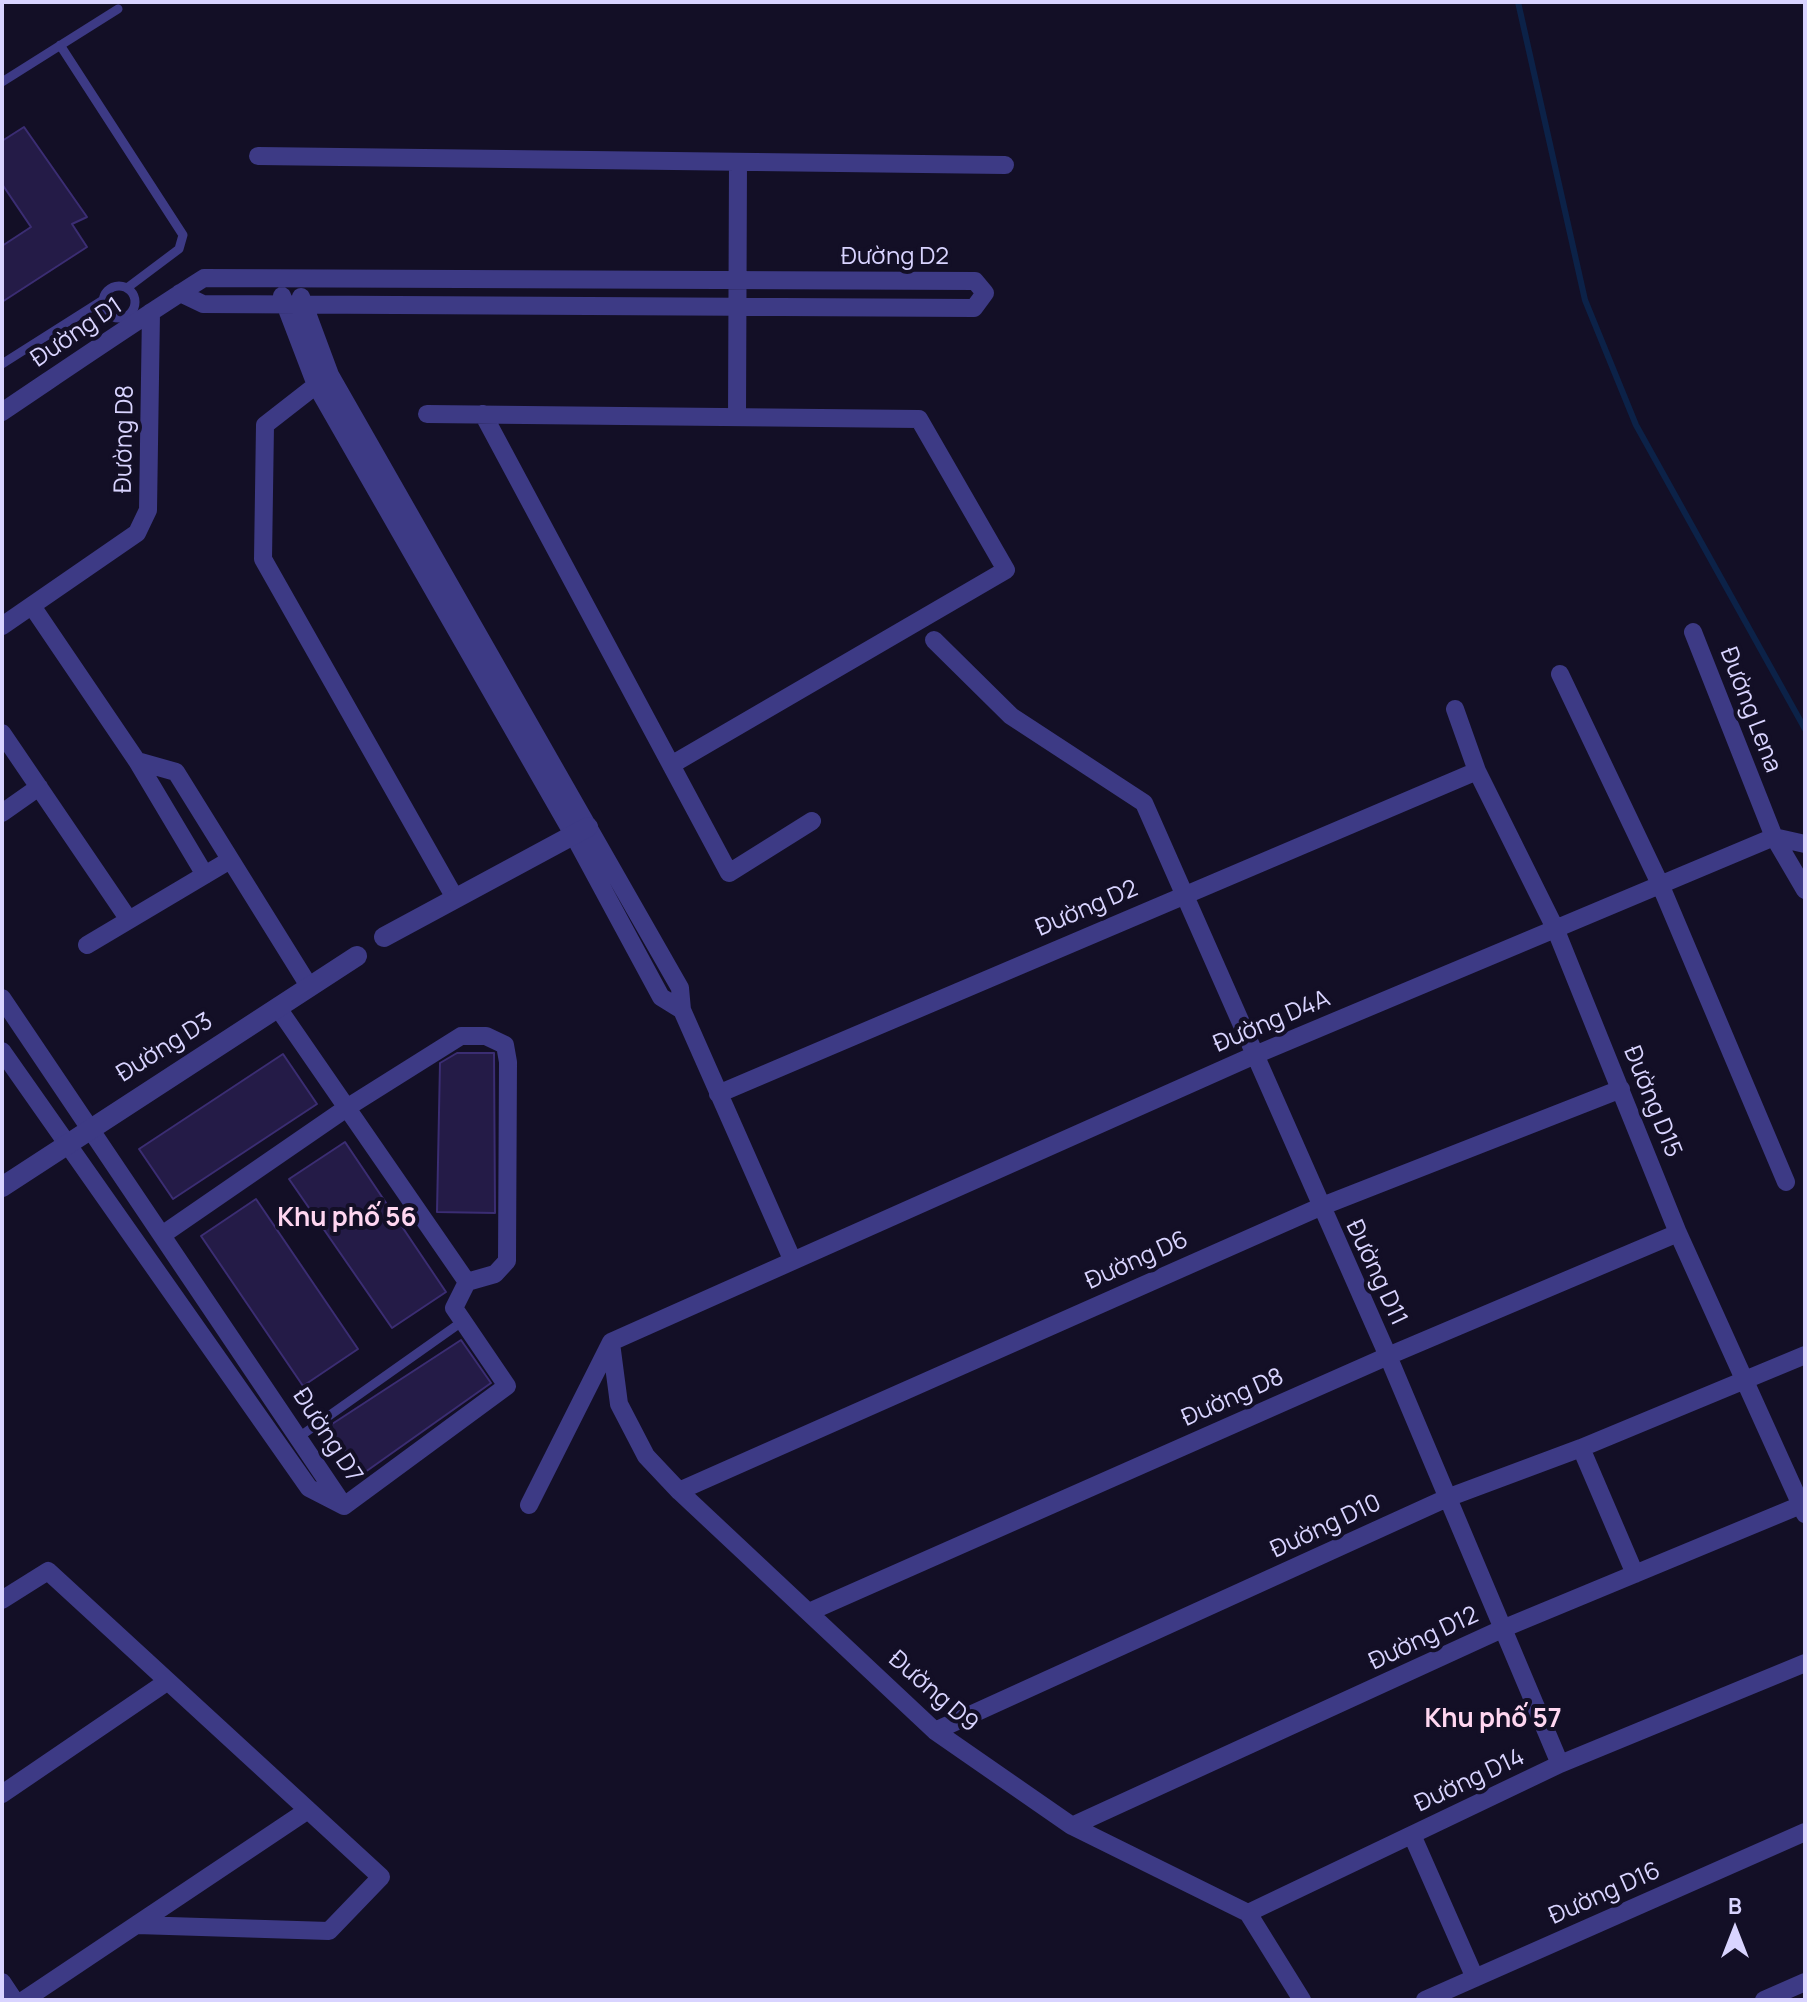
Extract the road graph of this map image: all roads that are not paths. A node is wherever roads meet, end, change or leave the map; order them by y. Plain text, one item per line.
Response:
1 (118, 9) dead end
2 (60, 45) junction
3 (2, 82) edge
4 (258, 156) dead end
5 (738, 162) junction
6 (1005, 165) dead end
7 (275, 278) junction
8 (295, 279) junction
9 (738, 282) junction
10 (127, 288) junction
11 (180, 293) junction
12 (103, 300) junction
13 (294, 304) junction
14 (738, 307) junction
15 (151, 312) junction
16 (132, 319) junction
17 (2, 364) edge
18 (323, 380) junction
19 (2, 412) edge
20 (427, 414) dead end
21 (483, 414) junction
22 (737, 417) junction
23 (32, 606) junction
24 (2, 626) edge
25 (1693, 632) dead end
26 (934, 640) dead end
27 (1560, 674) dead end
28 (1455, 709) dead end
29 (2, 733) edge
30 (137, 761) junction
31 (671, 765) junction
32 (1477, 771) junction
33 (39, 787) junction
34 (2, 813) edge
35 (812, 821) dead end
36 (581, 830) junction
37 (1774, 837) junction
38 (1805, 844) edge
39 (230, 860) junction
40 (1800, 873) edge
41 (205, 875) junction
42 (1660, 884) junction
43 (1805, 890) edge
44 (1184, 893) junction
45 (455, 898) junction
46 (129, 920) junction
47 (1555, 928) junction
48 (384, 937) dead end
49 (87, 945) dead end
50 (357, 956) dead end
51 (309, 986) junction
52 (3, 1001) edge
53 (278, 1008) junction
54 (2, 1051) edge
55 (1255, 1055) junction
56 (1621, 1089) junction
57 (718, 1094) junction
58 (348, 1107) junction
59 (89, 1127) junction
60 (68, 1143) junction
61 (1786, 1182) dead end
62 (2, 1187) edge
63 (1320, 1207) junction
64 (1678, 1233) junction
65 (162, 1235) junction
66 (792, 1259) junction
67 (467, 1282) junction
68 (463, 1321) junction
69 (611, 1342) junction
70 (1805, 1355) edge
71 (1388, 1356) junction
72 (1743, 1381) junction
73 (299, 1437) junction
74 (1581, 1448) junction
75 (679, 1491) junction
76 (1447, 1498) junction
77 (529, 1505) dead end
78 (344, 1506) junction
79 (1803, 1509) edge
80 (1635, 1574) junction
81 (2, 1600) edge
82 (809, 1612) junction
83 (1502, 1629) junction
84 (1805, 1663) edge
85 (168, 1681) junction
86 (935, 1731) junction
87 (1560, 1764) junction
88 (2, 1794) edge
89 (308, 1810) junction
90 (1072, 1826) junction
91 (1805, 1832) edge
92 (1412, 1835) junction
93 (1248, 1913) junction
94 (137, 1925) junction
95 (1475, 1978) junction
96 (2, 1982) edge
97 (1805, 1982) edge
98 (14, 2000) edge
99 (24, 2000) edge
100 (1302, 2000) edge
101 (1425, 2000) edge
102 (1764, 2000) edge

1 - 2 lane
2 - 3 lane
2 - 10 lane
4 - 5 street
5 - 6 street
5 - 9 street
7 - 8 street, Đường D2
7 - 11 street, Đường D2
7 - 13 street
8 - 9 street, Đường D2
8 - 13 street
9 - 14 street
9 - 14 street, Đường D2
10 - 12 lane
10 - 16 lane
11 - 13 street, Đường D2
11 - 15 street, Đường D1
12 - 16 lane
12 - 17 lane
13 - 14 street, Đường D2
13 - 18 street
14 - 22 street
15 - 16 street, Đường D1
15 - 23 street, Đường D8
16 - 19 street, Đường D1
18 - 36 street
18 - 45 street
20 - 21 street
21 - 22 street
21 - 31 street
22 - 31 street
23 - 24 street, Đường D8
23 - 30 street
25 - 37 street, Đường Lena
26 - 44 street, Đường D11
27 - 42 street
28 - 32 street, Đường D15
29 - 33 street
30 - 39 street
30 - 41 street
31 - 35 street
32 - 44 street, Đường D2
32 - 47 street, Đường D15
33 - 34 street
33 - 46 street
36 - 45 street
36 - 57 street
37 - 38 street
37 - 40 street, Đường Lena
37 - 42 street, Đường D4A
39 - 41 street
39 - 51 street
40 - 43 street, Đường Lena
41 - 46 street
42 - 47 street, Đường D4A
42 - 61 street
44 - 55 street, Đường D11
44 - 57 street, Đường D2
45 - 48 street
46 - 49 street
47 - 55 street, Đường D4A
47 - 56 street, Đường D15
50 - 51 street, Đường D3
51 - 53 street, Đường D3
52 - 59 street, Đường D7
53 - 58 street
53 - 59 street, Đường D3
54 - 60 street, Đường D7
55 - 63 street, Đường D11
55 - 66 street, Đường D4A
56 - 63 street, Đường D6
56 - 64 street, Đường D15
57 - 66 street
58 - 65 street
58 - 67 street
58 - 67 street
59 - 60 street, Đường D3
59 - 65 street, Đường D7
60 - 62 street, Đường D3
60 - 78 street, Đường D7
63 - 71 street, Đường D11
63 - 75 street, Đường D6
64 - 71 street, Đường D8
64 - 72 street, Đường D15
65 - 73 street, Đường D7
66 - 69 street, Đường D4A
67 - 68 street
68 - 73 lane
68 - 78 street
69 - 75 street, Đường D9
69 - 77 street
70 - 72 street, Đường D10
71 - 76 street, Đường D11
71 - 82 street, Đường D8
72 - 74 street, Đường D10
72 - 79 street, Đường D15
73 - 78 street, Đường D7
74 - 76 street, Đường D10
74 - 80 street
75 - 82 street, Đường D9
76 - 83 street, Đường D11
76 - 86 street, Đường D10
79 - 80 street, Đường D12
80 - 83 street, Đường D12
81 - 85 street
82 - 86 street, Đường D9
83 - 87 street, Đường D11
83 - 90 street, Đường D12
84 - 87 street, Đường D14
85 - 88 street
85 - 89 street
86 - 90 street, Đường D9
87 - 92 street, Đường D14
89 - 94 street
89 - 94 street
90 - 93 street, Đường D9
91 - 95 street, Đường D16
92 - 93 street, Đường D14
92 - 95 street
93 - 100 street
94 - 99 street
95 - 101 street, Đường D16
96 - 98 street
97 - 102 street

